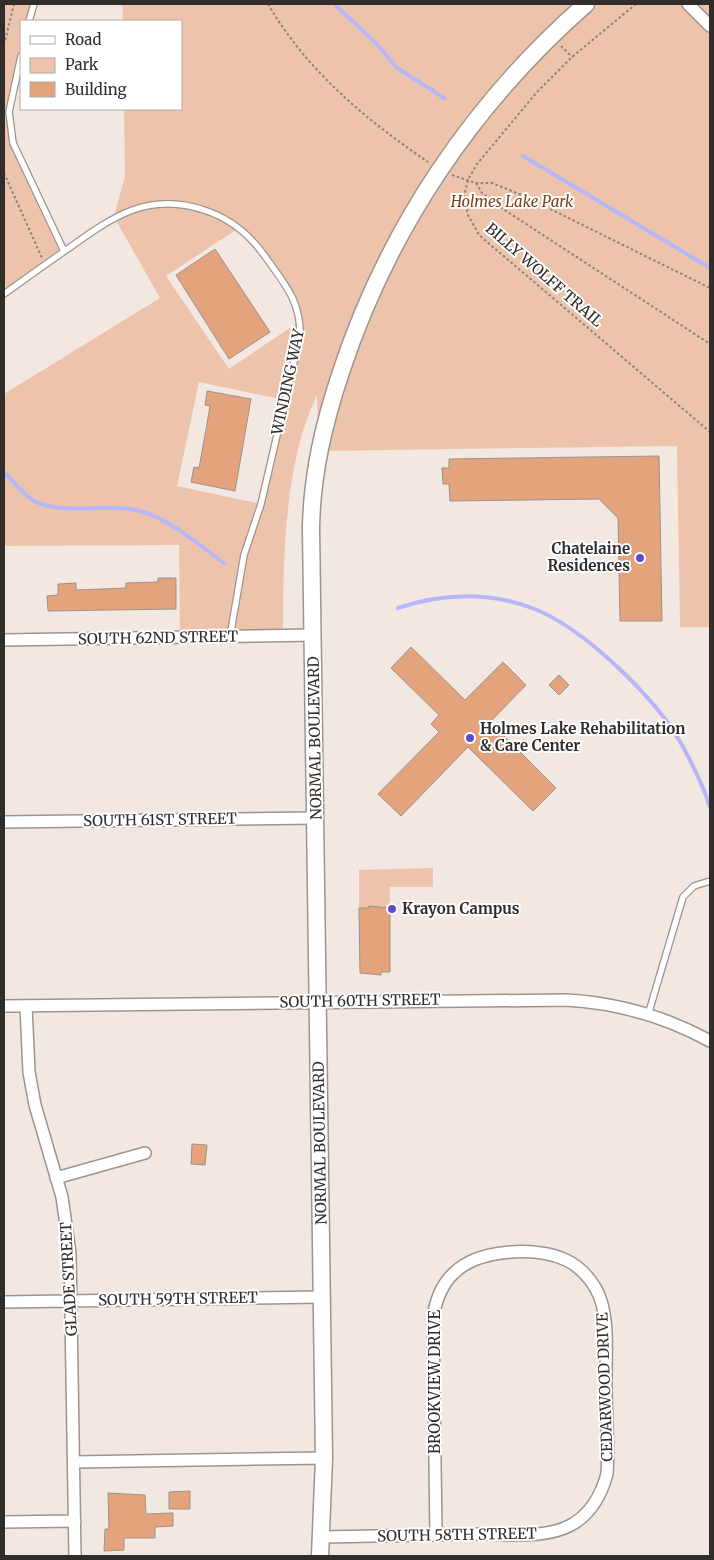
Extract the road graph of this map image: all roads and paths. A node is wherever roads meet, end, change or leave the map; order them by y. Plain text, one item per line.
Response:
1 (14, 4) edge
2 (34, 4) edge
3 (268, 4) edge
4 (586, 4) edge
5 (636, 4) edge
6 (688, 4) edge
7 (29, 20) edge
8 (710, 26) edge
9 (4, 45) edge
10 (20, 61) edge
11 (439, 170) junction
12 (4, 173) edge
13 (468, 180) junction
14 (476, 182) junction
15 (64, 251) junction
16 (45, 264) junction
17 (710, 288) edge
18 (4, 294) edge
19 (710, 344) edge
20 (710, 432) edge
21 (313, 635) junction
22 (230, 637) junction
23 (4, 640) edge
24 (316, 818) junction
25 (4, 822) edge
26 (710, 882) edge
27 (317, 1002) junction
28 (4, 1006) edge
29 (26, 1006) junction
30 (648, 1015) junction
31 (710, 1041) edge
32 (145, 1153) dead end
33 (56, 1178) junction
34 (517, 1253) joint
35 (322, 1297) junction
36 (72, 1301) junction
37 (4, 1302) edge
38 (324, 1458) junction
39 (74, 1462) junction
40 (587, 1513) joint
41 (75, 1521) junction
42 (4, 1522) edge
43 (436, 1535) junction
44 (322, 1537) junction
45 (75, 1556) edge
46 (320, 1556) edge

1 - 9 path
2 - 7 lane
3 - 11 path
4 - 11 main road, NORMAL BOULEVARD
5 - 13 path, BILLY WOLFF TRAIL
6 - 8 street
10 - 15 lane
11 - 13 path
11 - 21 main road, NORMAL BOULEVARD
12 - 16 path
13 - 14 path
13 - 20 path, BILLY WOLFF TRAIL
14 - 17 path
14 - 19 path
15 - 16 lane, WINDING WAY
15 - 22 lane, WINDING WAY
16 - 18 lane, WINDING WAY
21 - 22 street, SOUTH 62ND STREET
21 - 24 main road, NORMAL BOULEVARD
22 - 23 street, SOUTH 62ND STREET
24 - 25 street, SOUTH 61ST STREET
24 - 27 main road, NORMAL BOULEVARD
26 - 30 lane
27 - 29 street, SOUTH 60TH STREET
27 - 30 street, SOUTH 60TH STREET
27 - 35 main road, NORMAL BOULEVARD
28 - 29 street, SOUTH 60TH STREET
29 - 33 street, GLADE STREET
30 - 31 street, SOUTH 60TH STREET
32 - 33 street
33 - 36 street, GLADE STREET
34 - 40 street, CEDARWOOD DRIVE
34 - 43 street, BROOKVIEW DRIVE
35 - 36 street, SOUTH 59TH STREET
35 - 38 main road, NORMAL BOULEVARD
36 - 37 street, SOUTH 59TH STREET
36 - 39 street, GLADE STREET
38 - 39 street
38 - 44 main road, NORMAL BOULEVARD
39 - 41 street, GLADE STREET
40 - 43 street, SOUTH 58TH STREET
41 - 42 street
41 - 45 street, GLADE STREET
43 - 44 street, SOUTH 58TH STREET
44 - 46 main road, NORMAL BOULEVARD

